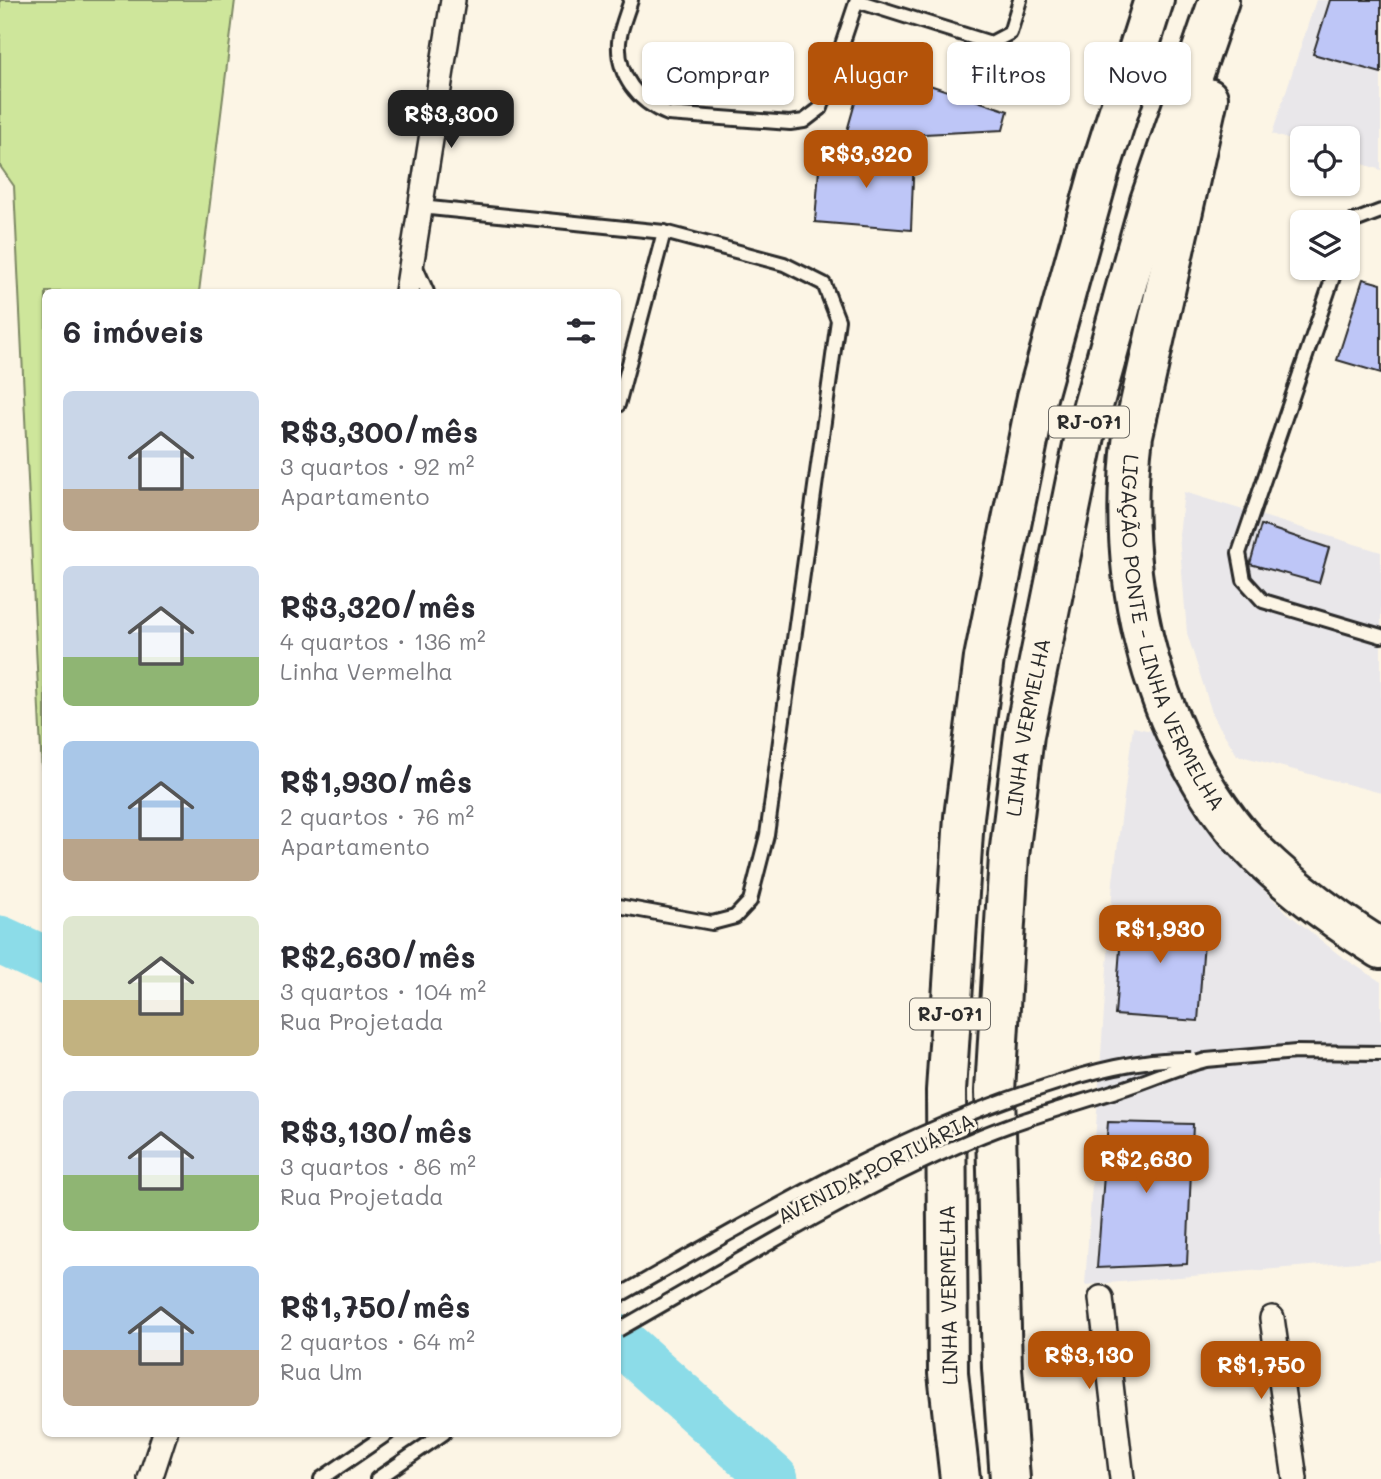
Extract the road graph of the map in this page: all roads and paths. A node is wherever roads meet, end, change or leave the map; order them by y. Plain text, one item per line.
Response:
1 (453, 0) edge
2 (631, 0) edge
3 (1020, 0) edge
4 (1154, 0) edge
5 (1219, 0) edge
6 (1230, 0) edge
7 (857, 1) edge
8 (420, 207) junction
9 (1381, 211) edge
10 (1360, 219) edge
11 (664, 232) junction
12 (412, 258) junction
13 (1332, 280) edge
14 (407, 289) edge
15 (425, 289) edge
16 (621, 394) edge
17 (1381, 636) edge
18 (621, 907) edge
19 (1381, 949) edge
20 (1381, 1054) edge
21 (1206, 1060) junction
22 (621, 1294) edge
23 (1101, 1298) dead end
24 (1272, 1318) dead end
25 (621, 1328) edge
26 (164, 1437) edge
27 (382, 1437) edge
28 (438, 1437) edge
29 (150, 1479) edge
30 (321, 1479) edge
31 (377, 1479) edge
32 (960, 1479) edge
33 (1010, 1479) edge
34 (1122, 1479) edge
35 (1294, 1479) edge

1 - 8 street
2 - 7 lane
3 - 7 lane
4 - 32 highway, LINHA VERMELHA / RJ-071
5 - 33 highway, LINHA VERMELHA / RJ-071
6 - 19 highway, LIGAÇÃO PONTE - LINHA VERMELHA
8 - 11 lane
8 - 12 street
9 - 10 lane
11 - 16 lane
11 - 18 lane
12 - 14 street
12 - 15 lane
13 - 17 lane
20 - 21 lane, AVENIDA PORTUÁRIA
21 - 22 lane, AVENIDA PORTUÁRIA, bridge
21 - 25 lane, AVENIDA PORTUÁRIA, bridge
23 - 34 street
24 - 35 street
26 - 29 street
27 - 30 lane
28 - 31 lane

